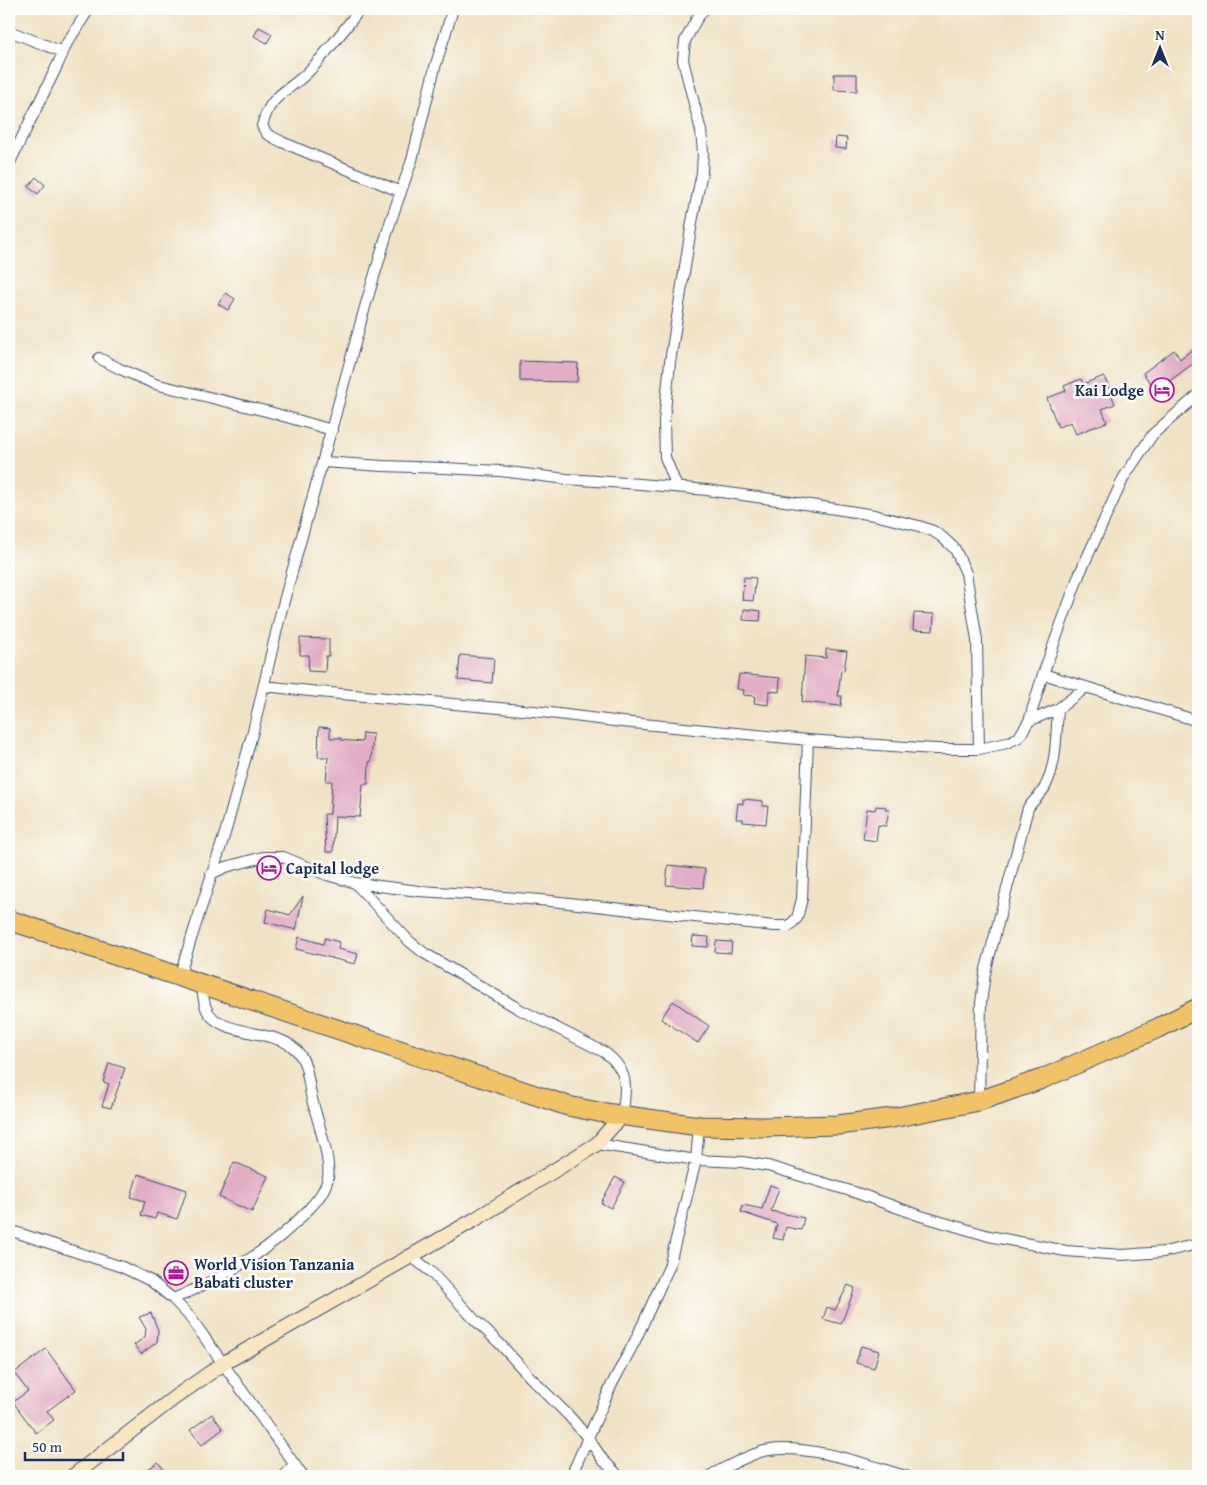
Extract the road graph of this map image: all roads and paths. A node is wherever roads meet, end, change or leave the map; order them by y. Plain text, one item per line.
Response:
1 (89, 9) edge
2 (360, 9) edge
3 (453, 9) edge
4 (704, 9) edge
5 (9, 31) edge
6 (63, 52) junction
7 (9, 164) edge
8 (401, 192) junction
9 (99, 358) dead end
10 (1198, 394) edge
11 (332, 430) junction
12 (323, 462) junction
13 (677, 487) junction
14 (1043, 674) junction
15 (264, 686) junction
16 (1085, 688) junction
17 (1198, 693) edge
18 (1058, 710) junction
19 (1194, 720) edge
20 (1029, 721) junction
21 (808, 740) junction
22 (979, 749) junction
23 (211, 874) junction
24 (355, 883) junction
25 (9, 920) edge
26 (179, 978) junction
27 (202, 985) junction
28 (1198, 1008) edge
29 (979, 1101) junction
30 (622, 1115) junction
31 (699, 1126) junction
32 (597, 1144) junction
33 (696, 1160) junction
34 (9, 1230) edge
35 (1198, 1244) edge
36 (411, 1256) junction
37 (173, 1298) junction
38 (224, 1363) junction
39 (588, 1438) junction
40 (294, 1465) junction
41 (73, 1476) edge
42 (283, 1476) edge
43 (304, 1476) edge
44 (571, 1476) edge
45 (619, 1476) edge
46 (709, 1476) edge
47 (906, 1476) edge

1 - 6 street
2 - 8 street
3 - 8 street
4 - 13 street
5 - 6 street
6 - 7 street
8 - 11 street
9 - 11 street
10 - 14 street
11 - 12 street
12 - 13 street
12 - 15 street
13 - 22 street
14 - 16 street
14 - 20 street
15 - 21 street
15 - 23 street
16 - 18 street
16 - 19 street
17 - 19 path
18 - 20 street
18 - 29 street
20 - 22 street
21 - 22 street
21 - 24 street
23 - 24 street
23 - 26 street
24 - 30 street
25 - 26 highway
26 - 27 highway
27 - 30 highway
27 - 37 street
28 - 29 highway
29 - 31 highway
30 - 31 highway
30 - 32 street
31 - 33 street
32 - 33 street
32 - 36 street
33 - 35 street
33 - 39 street
34 - 37 street
36 - 38 street
36 - 39 street
37 - 38 street
38 - 40 street
38 - 41 street
39 - 44 street
39 - 45 street
40 - 42 street
40 - 43 street
46 - 47 street

